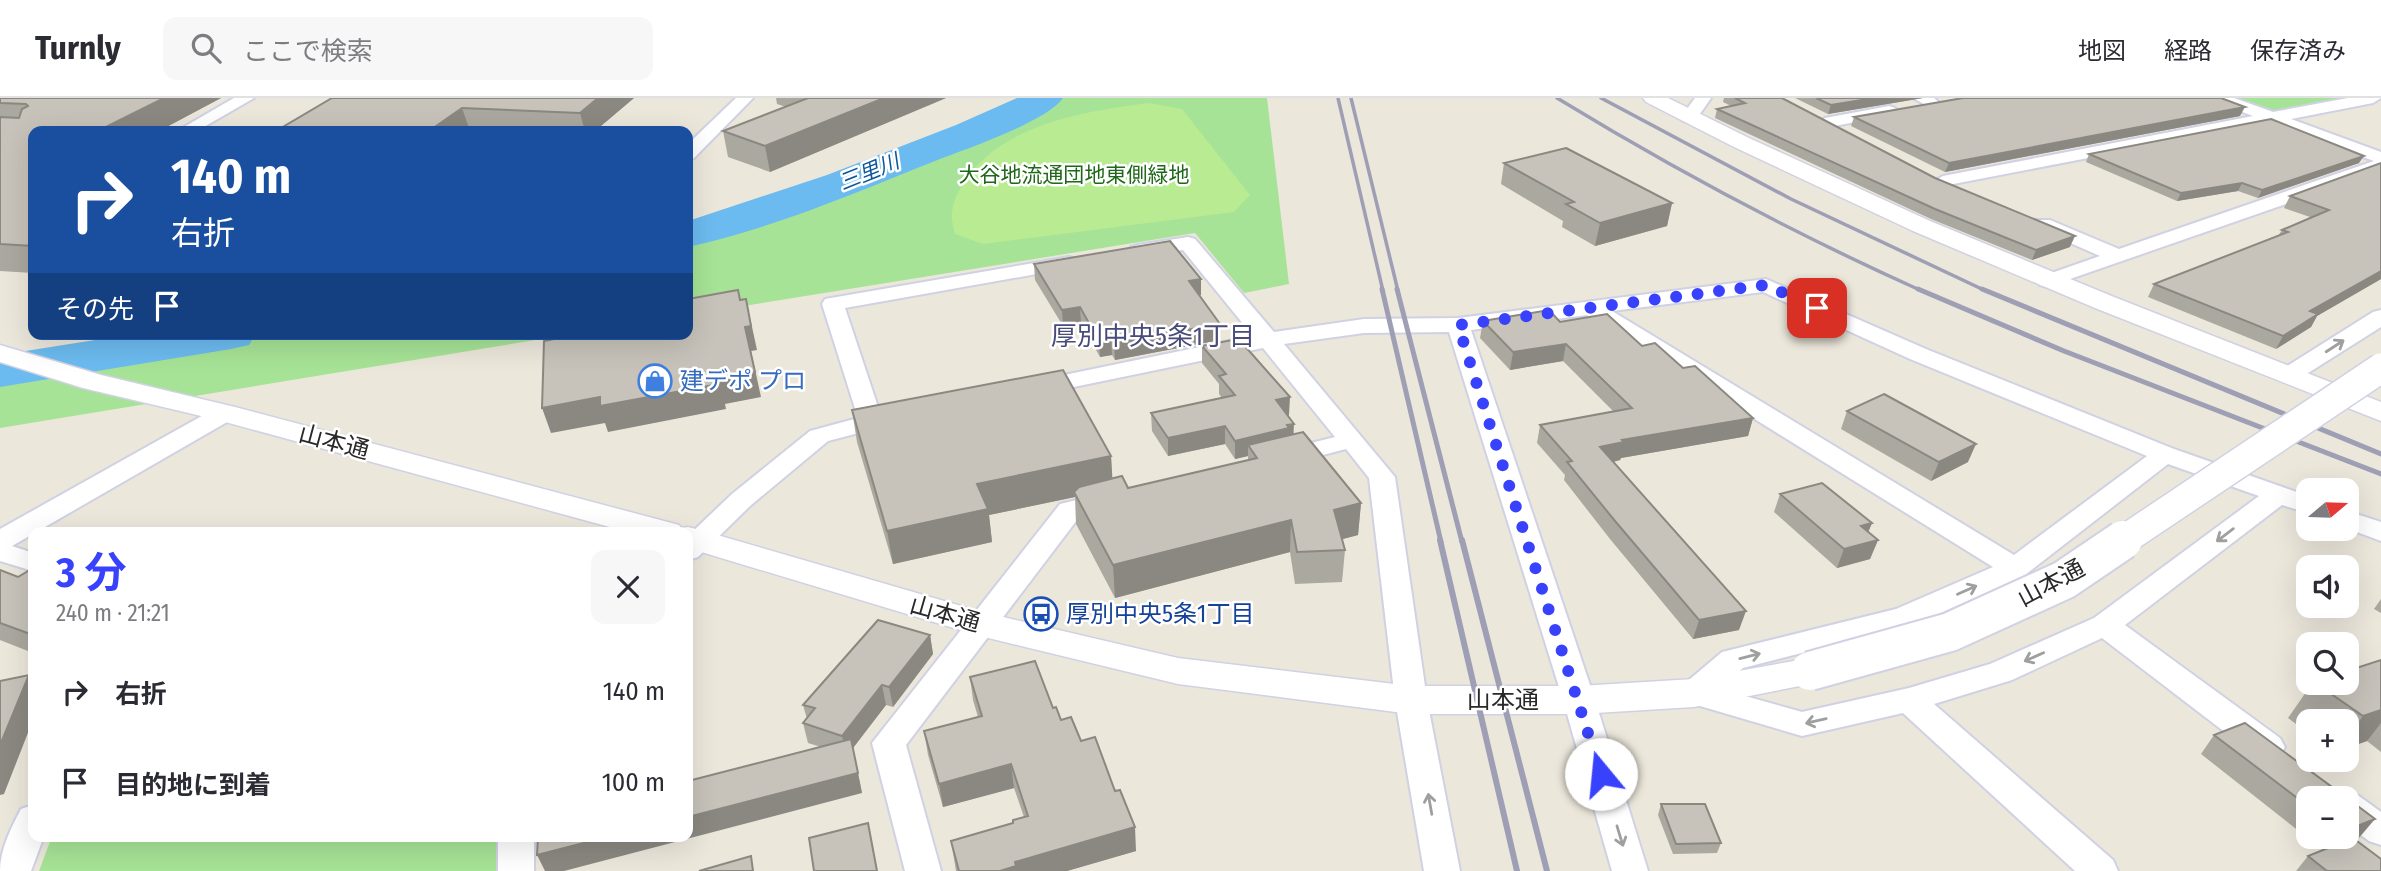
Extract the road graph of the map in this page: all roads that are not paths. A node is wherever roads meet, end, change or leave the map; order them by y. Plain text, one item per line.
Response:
1 (246, 98) edge
2 (745, 98) edge
3 (1653, 98) edge
4 (2219, 98) edge
5 (2373, 98) edge
6 (1933, 101) edge
7 (1696, 107) edge
8 (2272, 118) junction
9 (194, 126) edge
10 (1849, 134) edge
11 (693, 148) edge
12 (2381, 158) edge
13 (2381, 164) edge
14 (1968, 192) edge
15 (2029, 218) edge
16 (1119, 254) edge
17 (2116, 255) junction
18 (1092, 259) edge
19 (2047, 281) junction
20 (1593, 309) junction
21 (2381, 317) edge
22 (1458, 325) junction
23 (1267, 340) junction
24 (0, 353) edge
25 (2381, 368) edge
26 (2289, 375) junction
27 (1007, 394) edge
28 (2378, 407) edge
29 (225, 413) junction
30 (912, 413) edge
31 (871, 422) junction
32 (1353, 440) junction
33 (2165, 454) junction
34 (1259, 463) edge
35 (1137, 493) edge
36 (2279, 494) junction
37 (2296, 500) edge
38 (2359, 524) edge
39 (638, 527) edge
40 (2381, 532) edge
41 (693, 534) edge
42 (0, 541) edge
43 (693, 542) edge
44 (0, 552) edge
45 (28, 560) edge
46 (2015, 568) junction
47 (980, 624) junction
48 (2105, 625) junction
49 (1694, 693) junction
50 (1411, 700) junction
51 (1579, 700) junction
52 (1909, 700) junction
53 (2292, 765) edge
54 (2359, 815) edge
55 (2381, 831) edge
56 (28, 832) edge
57 (516, 842) edge
58 (13, 871) edge
59 (516, 871) edge
60 (923, 871) edge
61 (1442, 871) edge
62 (1630, 871) edge
63 (2100, 871) edge

1 - 9 street
2 - 11 street
3 - 7 street
4 - 8 street
5 - 8 street
6 - 10 street
7 - 19 street
8 - 12 street
8 - 14 street
13 - 17 street
15 - 17 street
16 - 23 street
17 - 19 street
18 - 31 street
19 - 26 street
20 - 22 street
20 - 33 street
20 - 46 street
26 -> 21 street
22 - 23 street
22 - 51 street
23 - 27 street
23 - 32 street
24 - 29 street, 山本通
25 - 49 street, 山本通, bridge
26 - 28 street
29 - 39 street, 山本通
29 - 42 street
30 - 31 street
31 - 41 street
32 - 34 street
32 - 50 street
33 - 36 street
33 - 46 street
35 - 47 street
36 - 37 street
36 -> 48 street
38 - 40 street
43 - 47 street, 山本通
44 - 45 street
49 -> 46 street
47 - 50 street, 山本通
47 - 60 street
48 -> 52 street
48 - 53 street
49 - 51 street, 山本通
52 -> 49 street
50 - 51 street, 山本通
61 -> 50 street
51 -> 62 street
52 - 63 street
54 - 55 street
56 - 58 street
57 - 59 street

